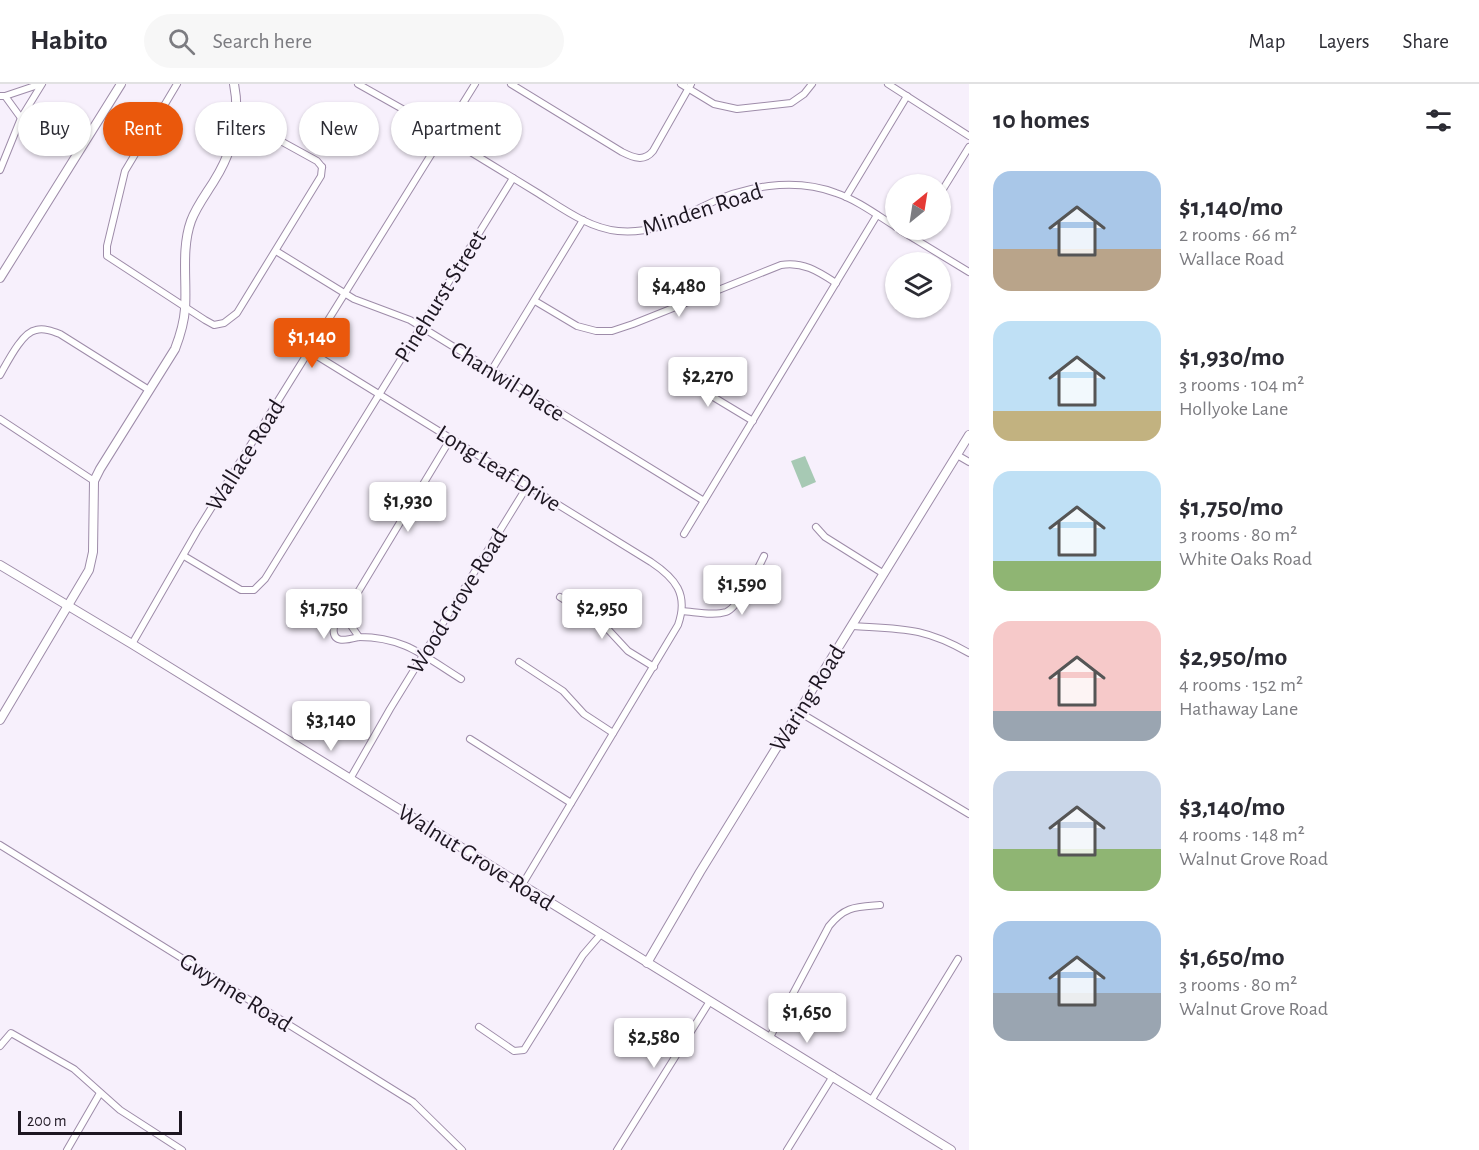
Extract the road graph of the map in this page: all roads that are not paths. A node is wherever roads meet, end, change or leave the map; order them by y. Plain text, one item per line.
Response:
1 (42, 84) edge
2 (121, 84) edge
3 (177, 84) edge
4 (234, 84) edge
5 (358, 84) edge
6 (475, 84) edge
7 (511, 84) edge
8 (681, 84) edge
9 (812, 84) edge
10 (888, 84) edge
11 (690, 86) edge
12 (3, 96) edge
13 (907, 96) junction
14 (31, 102) edge
15 (236, 102) edge
16 (464, 102) edge
17 (391, 103) edge
18 (18, 114) edge
19 (18, 125) edge
20 (969, 136) edge
21 (287, 144) edge
22 (969, 147) edge
23 (228, 156) edge
24 (430, 156) edge
25 (477, 156) edge
26 (0, 170) edge
27 (951, 176) edge
28 (513, 178) junction
29 (846, 197) junction
30 (877, 215) junction
31 (583, 220) junction
32 (885, 220) edge
33 (917, 240) edge
34 (276, 250) junction
35 (969, 272) edge
36 (0, 278) edge
37 (836, 283) junction
38 (345, 293) junction
39 (535, 301) junction
40 (185, 307) junction
41 (421, 327) junction
42 (309, 351) junction
43 (491, 370) junction
44 (688, 374) dead end
45 (0, 375) edge
46 (149, 390) junction
47 (379, 394) junction
48 (0, 419) edge
49 (753, 421) junction
50 (969, 435) edge
51 (451, 438) junction
52 (957, 455) junction
53 (969, 462) edge
54 (94, 481) junction
55 (528, 485) junction
56 (704, 501) junction
57 (816, 527) dead end
58 (684, 534) dead end
59 (184, 556) junction
60 (765, 556) dead end
61 (0, 565) edge
62 (884, 574) junction
63 (560, 597) dead end
64 (68, 606) junction
65 (682, 611) junction
66 (346, 612) junction
67 (853, 626) junction
68 (359, 637) junction
69 (132, 644) junction
70 (969, 653) edge
71 (423, 656) junction
72 (519, 662) dead end
73 (654, 667) junction
74 (461, 679) dead end
75 (799, 712) junction
76 (0, 720) edge
77 (613, 733) junction
78 (471, 740) dead end
79 (350, 779) junction
80 (571, 803) junction
81 (969, 813) edge
82 (0, 845) edge
83 (522, 885) junction
84 (880, 905) dead end
85 (601, 934) junction
86 (958, 958) dead end
87 (647, 963) junction
88 (710, 1001) junction
89 (479, 1027) dead end
90 (770, 1037) junction
91 (0, 1046) edge
92 (833, 1076) junction
93 (100, 1093) junction
94 (871, 1101) junction
95 (454, 1148) edge
96 (66, 1150) edge
97 (181, 1150) edge
98 (462, 1150) edge
99 (617, 1150) edge
100 (787, 1150) edge
101 (951, 1150) edge

1 - 12 street
1 - 14 street
2 - 36 main road
3 - 40 street
4 - 15 main road
5 - 17 street, Minden Road
6 - 16 street, Wallace Road
7 - 11 street
8 - 11 street
9 - 11 street
10 - 13 street
12 - 18 street
13 - 20 street
13 - 29 street
19 - 26 street
21 - 34 street
22 - 27 street
23 - 40 main road
24 - 38 street, Wallace Road
25 - 28 street, Minden Road
28 - 31 street, Minden Road
28 - 41 street, Pinehurst Street
29 - 30 street, Minden Road
29 - 31 street, Minden Road
30 - 32 street, Minden Road
30 - 37 street
31 - 39 street
33 - 35 street
34 - 38 street, Chanwil Place
34 - 40 street
37 - 39 street
37 - 49 street
38 - 41 street, Chanwil Place
38 - 42 street, Wallace Road
39 - 43 street
40 - 46 main road
41 - 43 street, Chanwil Place
41 - 47 street, Pinehurst Street
42 - 47 street, Long Leaf Drive
42 - 59 street, Wallace Road
43 - 56 street, Chanwil Place
44 - 49 street
45 - 46 street
46 - 54 main road
47 - 51 street, Long Leaf Drive
47 - 59 street, Pinehurst Street
48 - 54 street
49 - 56 street
50 - 52 main road, Waring Road
51 - 55 street, Long Leaf Drive
51 - 66 street
52 - 53 street
52 - 62 main road, Waring Road
54 - 64 main road
55 - 65 street, Long Leaf Drive
55 - 71 street, Wood Grove Road
56 - 58 street
57 - 62 street
59 - 69 street, Wallace Road
60 - 65 street
61 - 64 main road, Walnut Grove Road
62 - 67 main road, Waring Road
63 - 73 street
64 - 69 main road, Walnut Grove Road
64 - 76 main road
65 - 73 street
66 - 68 street
66 - 68 street
67 - 70 street
67 - 75 main road, Waring Road
68 - 71 street
69 - 79 main road, Walnut Grove Road
71 - 74 street
71 - 79 street, Wood Grove Road
72 - 77 street
73 - 77 street
75 - 81 street
75 - 87 main road, Waring Road
77 - 80 street
78 - 80 street
79 - 83 main road, Walnut Grove Road
80 - 83 street
82 - 95 street, Gwynne Road
83 - 85 main road, Walnut Grove Road
84 - 90 street
85 - 87 main road, Walnut Grove Road
85 - 89 street
86 - 94 street
87 - 88 main road, Walnut Grove Road
88 - 90 main road, Walnut Grove Road
88 - 99 street
90 - 92 main road, Walnut Grove Road
91 - 93 street
92 - 94 main road, Walnut Grove Road
92 - 100 street
93 - 96 street
93 - 97 street
94 - 101 main road, Walnut Grove Road
95 - 98 street, Gwynne Road

